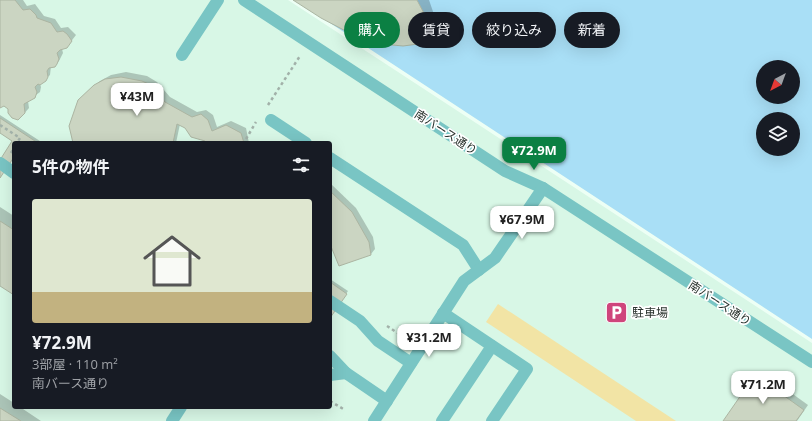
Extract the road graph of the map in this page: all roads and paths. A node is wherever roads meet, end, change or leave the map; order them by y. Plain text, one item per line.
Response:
1 (218, 0) edge
2 (244, 0) edge
3 (182, 55) dead end
4 (301, 55) dead end
5 (267, 106) dead end
6 (265, 119) joint
7 (0, 125) edge
8 (246, 139) dead end
9 (18, 141) edge
10 (303, 141) edge
11 (332, 159) edge
12 (0, 163) edge
13 (12, 171) edge
14 (543, 188) junction
15 (479, 270) junction
16 (332, 302) edge
17 (443, 313) junction
18 (492, 346) junction
19 (332, 358) edge
20 (812, 362) edge
21 (411, 363) junction
22 (346, 373) junction
23 (332, 375) edge
24 (387, 401) junction
25 (332, 402) edge
26 (178, 409) edge
27 (345, 410) dead end
28 (172, 421) edge
29 (374, 421) edge
30 (442, 421) edge
31 (492, 421) edge

1 - 3 street
2 - 14 street, 南バース通り
4 - 5 path
6 - 8 path
6 - 10 street
7 - 9 path
11 - 15 street
12 - 13 street
14 - 15 street
14 - 20 street, 南バース通り
15 - 17 street
16 - 21 street
17 - 18 street
17 - 21 street
18 - 30 street
18 - 31 street
19 - 22 street
21 - 24 street
22 - 23 street
22 - 24 street
24 - 29 street
25 - 27 path
26 - 28 street

